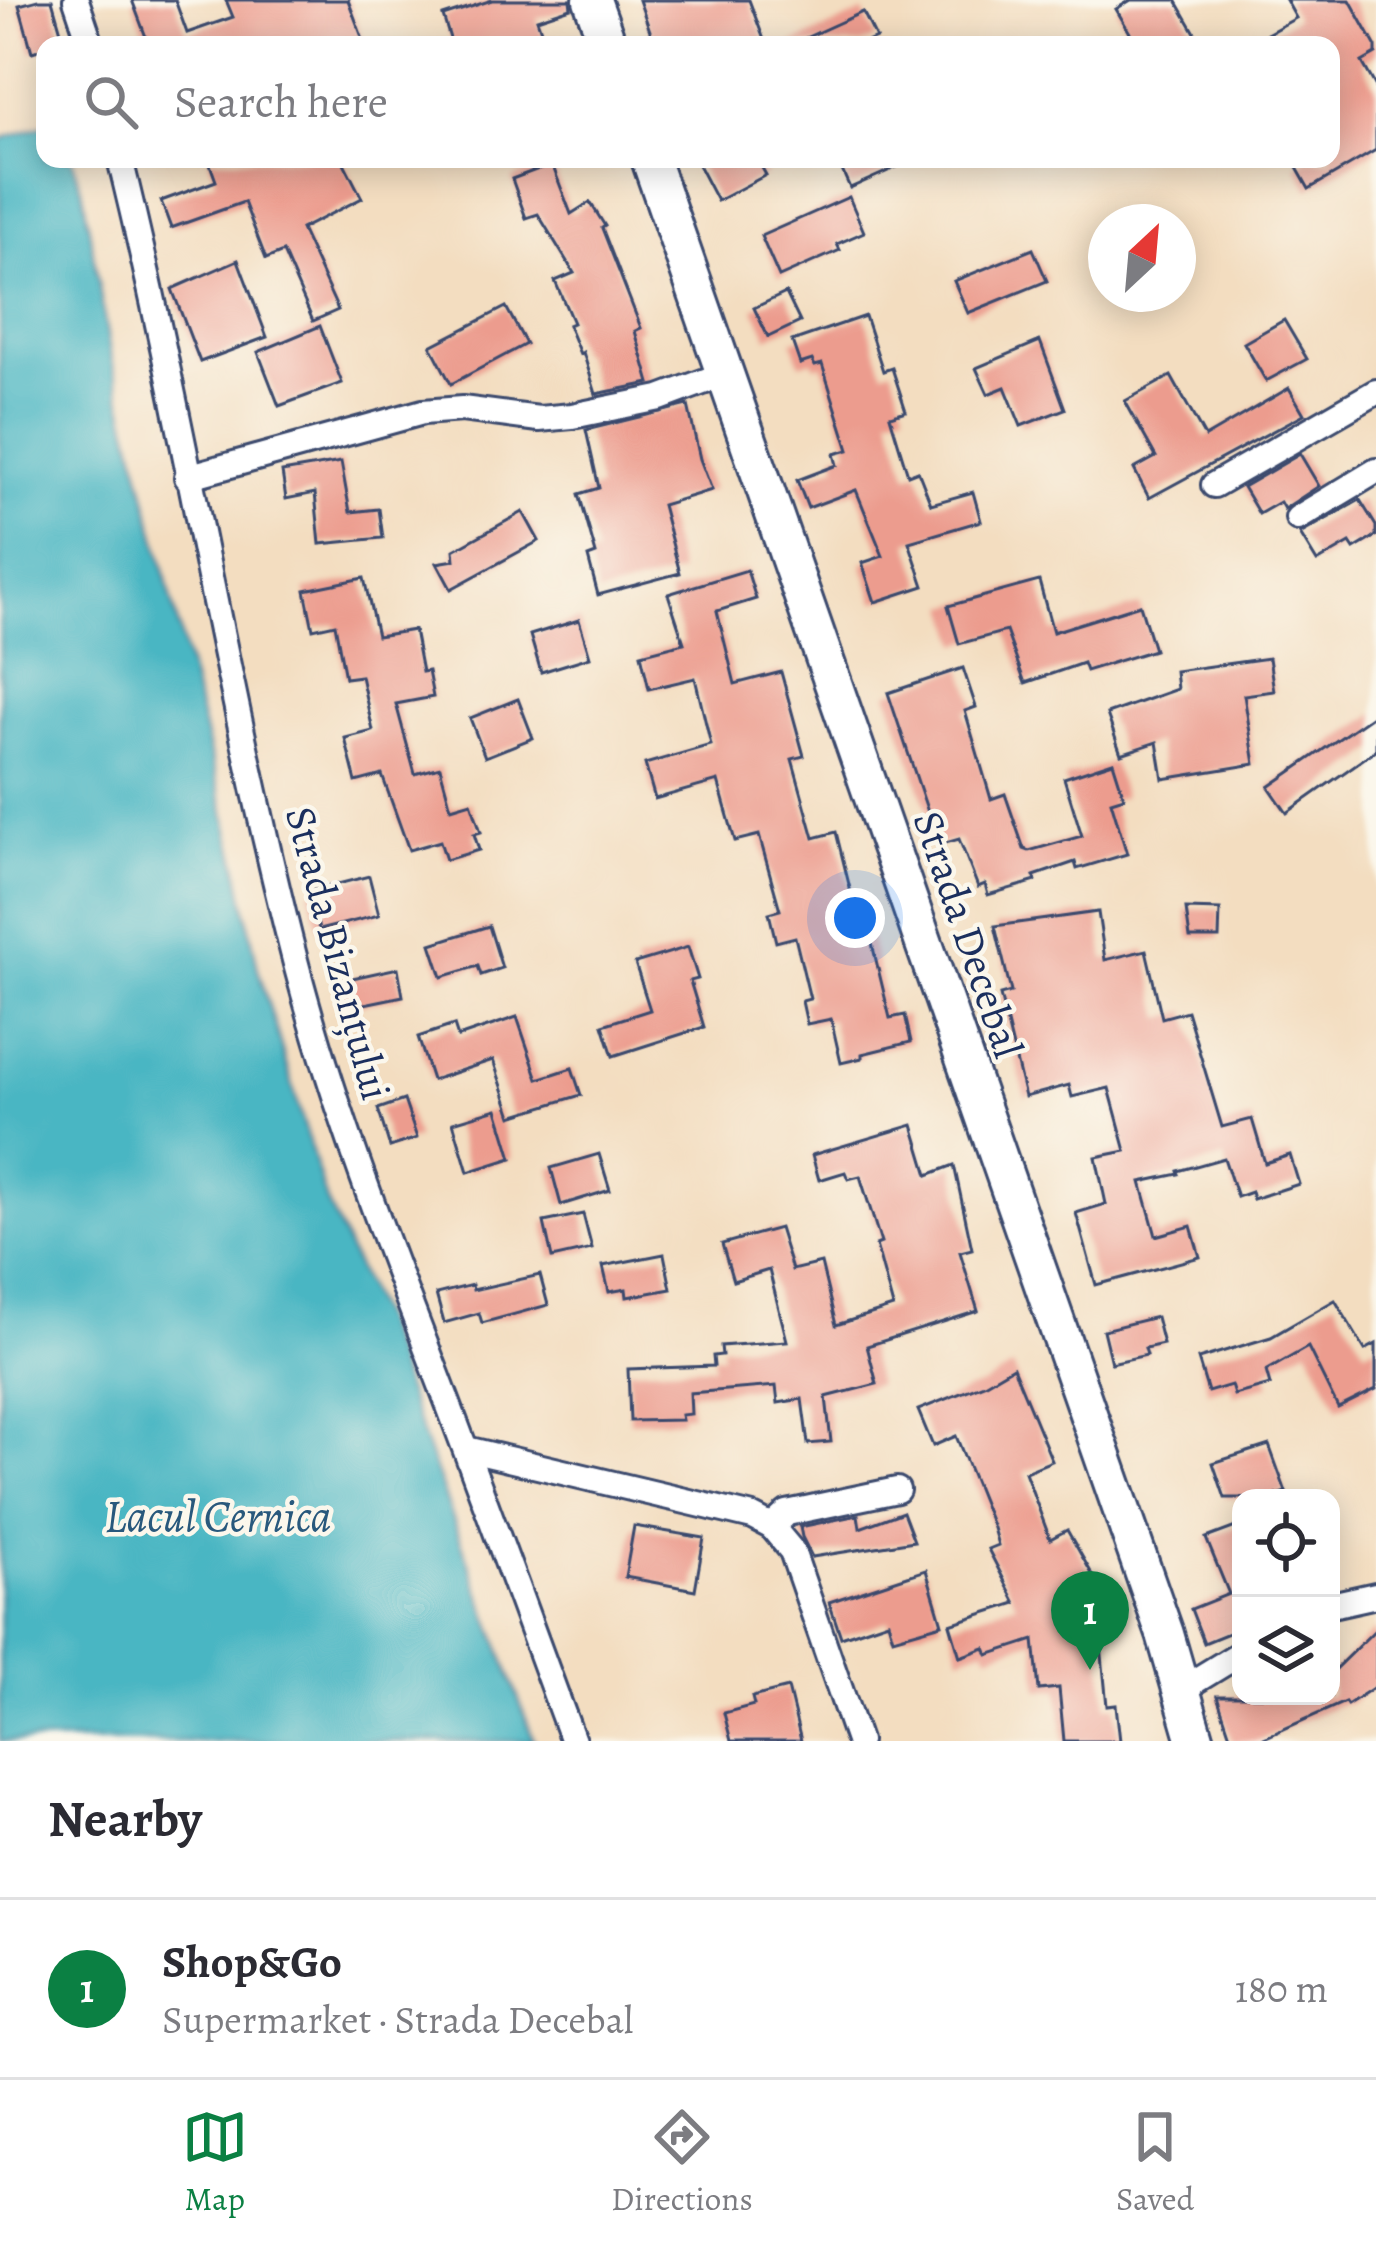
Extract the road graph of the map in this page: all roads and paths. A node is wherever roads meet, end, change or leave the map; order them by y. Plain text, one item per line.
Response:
1 (76, 0) edge
2 (592, 0) edge
3 (88, 36) edge
4 (605, 36) edge
5 (122, 168) edge
6 (653, 168) edge
7 (727, 373) junction
8 (1376, 392) edge
9 (1376, 471) edge
10 (187, 477) junction
11 (1214, 485) dead end
12 (1298, 518) dead end
13 (466, 1449) junction
14 (897, 1490) dead end
15 (772, 1527) junction
16 (1376, 1595) edge
17 (1340, 1603) edge
18 (1232, 1658) edge
19 (1182, 1689) junction
20 (573, 1741) edge
21 (858, 1741) edge
22 (1196, 1741) edge

1 - 3 street
2 - 4 main road
5 - 10 street, Strada Bizanțului
6 - 7 main road, Strada Decebal
7 - 10 street
7 - 19 main road, Strada Decebal
8 - 11 street
9 - 12 street
10 - 13 street, Strada Bizanțului
13 - 15 street
13 - 20 street, Strada Bizanțului
14 - 15 street
15 - 21 street
16 - 17 street
18 - 19 street
19 - 22 main road, Strada Decebal

